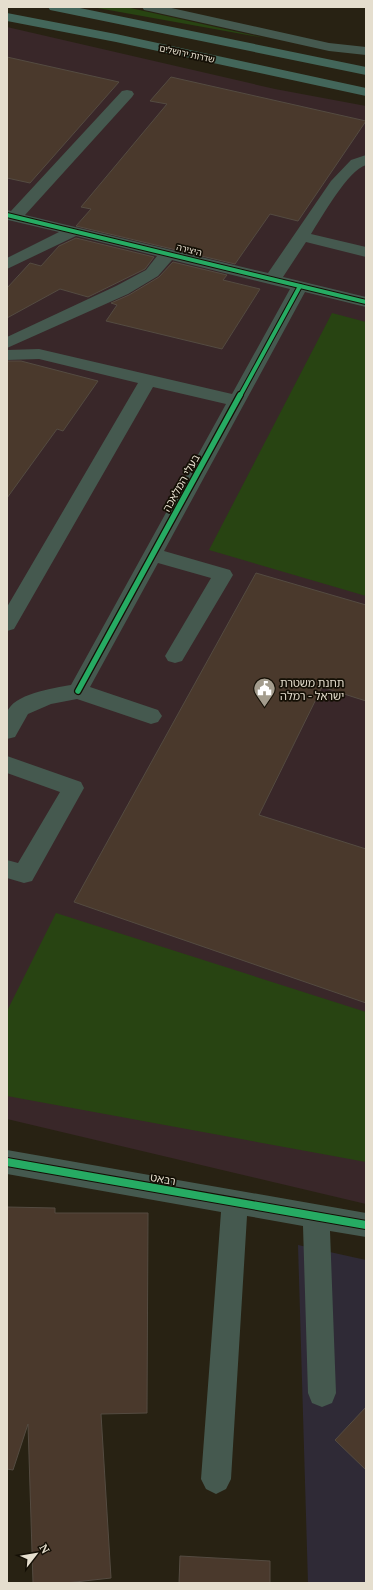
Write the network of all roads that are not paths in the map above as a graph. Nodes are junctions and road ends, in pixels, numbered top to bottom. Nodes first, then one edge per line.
1 (55, 7) edge
2 (149, 7) edge
3 (7, 17) edge
4 (366, 51) edge
5 (366, 71) edge
6 (366, 92) edge
7 (127, 94) dead end
8 (366, 160) edge
9 (11, 216) edge
10 (74, 231) junction
11 (301, 236) junction
12 (366, 252) edge
13 (168, 254) junction
14 (7, 264) edge
15 (273, 279) junction
16 (300, 286) junction
17 (366, 302) edge
18 (7, 343) edge
19 (7, 355) edge
20 (148, 380) junction
21 (237, 401) junction
22 (153, 555) junction
23 (7, 624) edge
24 (175, 656) dead end
25 (78, 691) junction
26 (150, 716) dead end
27 (7, 731) edge
28 (7, 764) edge
29 (7, 869) edge
30 (7, 1162) edge
31 (235, 1202) junction
32 (316, 1217) junction
33 (366, 1225) edge
34 (366, 1230) edge
35 (322, 1393) dead end
36 (216, 1479) dead end

1 - 5 main road, שדרות ירושלים
2 - 4 street
3 - 6 main road, שדרות ירושלים
7 - 9 street
8 - 11 street
9 - 10 street, היצירה
10 - 13 street, היצירה
10 - 14 street
11 - 12 street
11 - 15 street
13 - 15 street, היצירה
13 - 18 street
15 - 16 street, היצירה
16 - 17 street, היצירה
16 - 21 street, בעלי המלאכה
19 - 20 street
20 - 21 street
20 - 23 street
21 - 22 street, בעלי המלאכה
22 - 24 street
22 - 25 street, בעלי המלאכה
25 - 26 street
25 - 27 street
28 - 29 street
30 - 31 street, רבאט
31 - 32 street, רבאט
31 - 36 street
32 - 33 street, רבאט
32 - 34 street, רבאט
32 - 35 street

